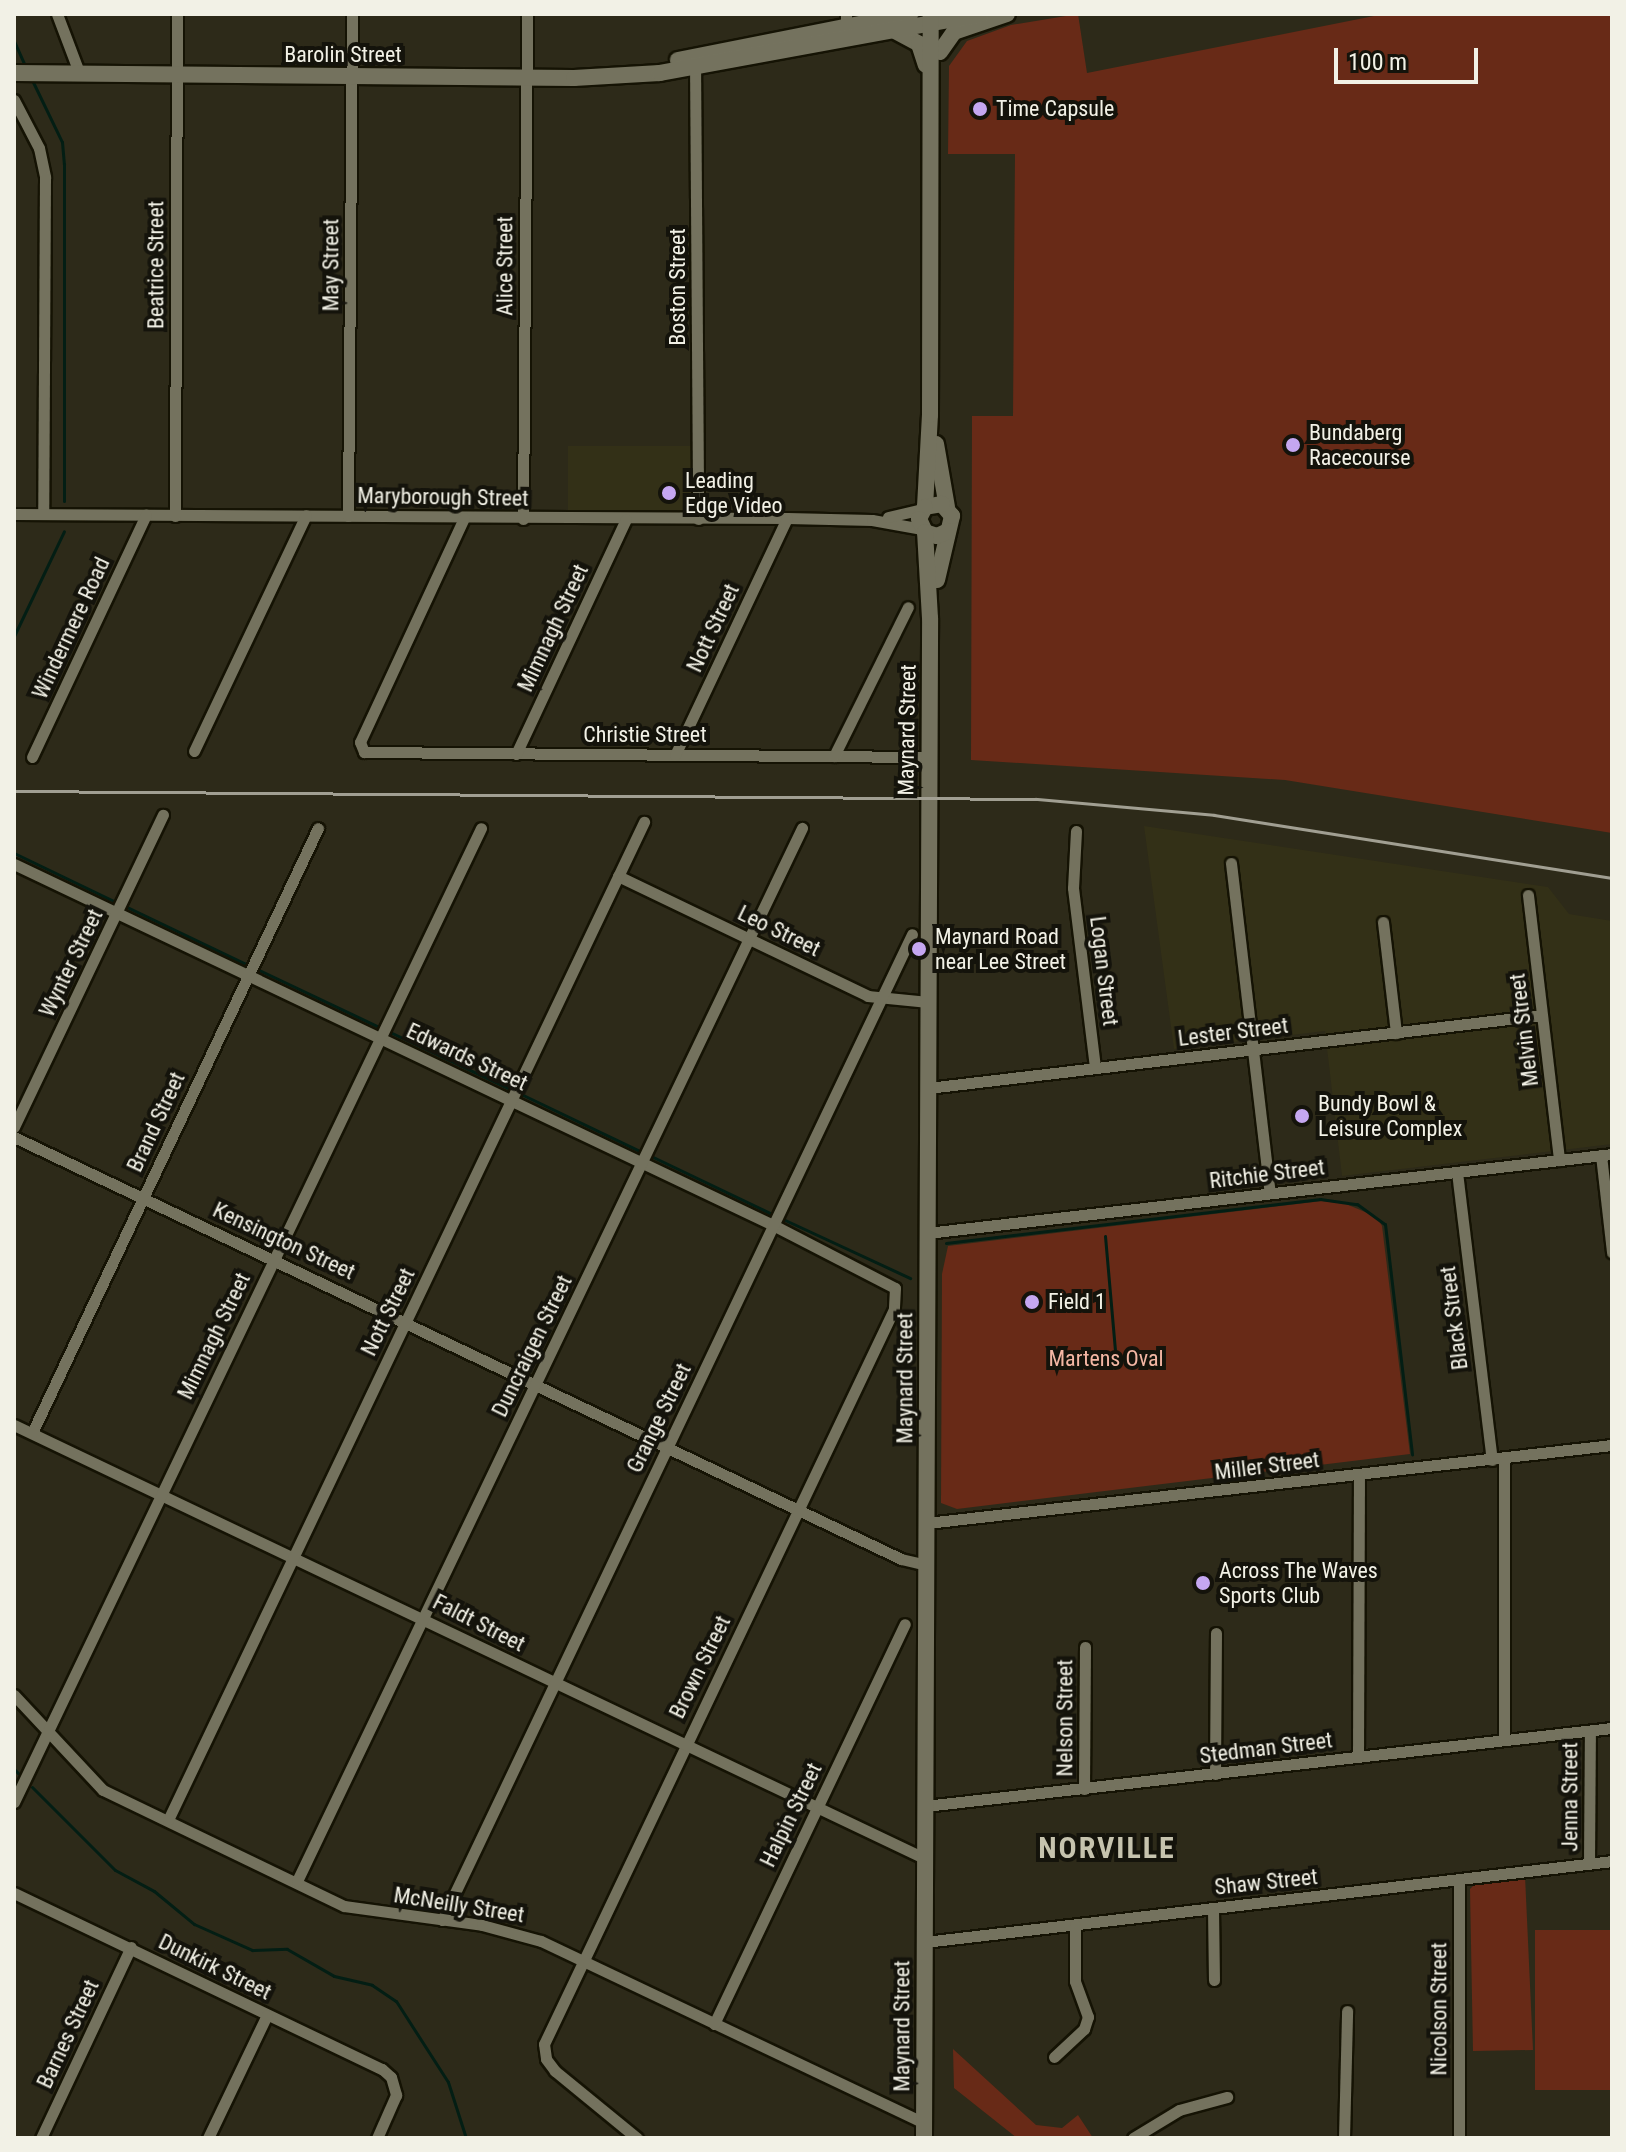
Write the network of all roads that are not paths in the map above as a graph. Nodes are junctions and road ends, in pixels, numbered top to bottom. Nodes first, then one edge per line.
1 (57, 14) edge
2 (177, 14) edge
3 (352, 14) edge
4 (527, 14) edge
5 (911, 14) edge
6 (980, 14) edge
7 (1007, 14) edge
8 (936, 19) edge
9 (846, 20) edge
10 (895, 31) junction
11 (940, 52) junction
12 (695, 62) junction
13 (80, 75) junction
14 (23, 76) edge
15 (177, 76) junction
16 (352, 77) junction
17 (526, 77) junction
18 (930, 95) junction
19 (14, 100) edge
20 (933, 140) junction
21 (930, 415) junction
22 (947, 507) junction
23 (924, 508) junction
24 (14, 514) edge
25 (43, 514) junction
26 (146, 515) junction
27 (306, 515) junction
28 (175, 516) junction
29 (348, 516) junction
30 (464, 518) junction
31 (787, 518) junction
32 (523, 519) junction
33 (626, 519) junction
34 (698, 519) junction
35 (872, 520) junction
36 (924, 531) junction
37 (948, 531) junction
38 (908, 607) dead end
39 (930, 618) junction
40 (194, 751) dead end
41 (516, 754) junction
42 (675, 755) junction
43 (834, 756) junction
44 (32, 757) dead end
45 (929, 757) junction
46 (163, 815) dead end
47 (644, 822) dead end
48 (318, 828) dead end
49 (481, 828) dead end
50 (802, 828) dead end
51 (1076, 831) dead end
52 (1231, 863) dead end
53 (14, 864) edge
54 (618, 876) junction
55 (1528, 895) dead end
56 (117, 912) junction
57 (1383, 922) dead end
58 (912, 934) dead end
59 (749, 938) junction
60 (248, 975) junction
61 (882, 1000) junction
62 (928, 1002) junction
63 (1542, 1015) junction
64 (1396, 1033) junction
65 (380, 1039) junction
66 (1253, 1049) junction
67 (1095, 1068) junction
68 (928, 1088) junction
69 (511, 1100) junction
70 (14, 1127) edge
71 (14, 1137) edge
72 (1606, 1154) edge
73 (1559, 1160) junction
74 (642, 1163) junction
75 (1457, 1172) junction
76 (1270, 1193) junction
77 (143, 1197) junction
78 (773, 1225) junction
79 (927, 1233) junction
80 (1612, 1252) edge
81 (274, 1260) junction
82 (896, 1293) joint
83 (406, 1320) junction
84 (536, 1383) junction
85 (14, 1425) edge
86 (32, 1433) junction
87 (1612, 1445) edge
88 (667, 1447) junction
89 (1498, 1459) junction
90 (1359, 1475) junction
91 (159, 1496) junction
92 (798, 1510) junction
93 (927, 1523) junction
94 (294, 1556) junction
95 (927, 1565) junction
96 (423, 1617) junction
97 (905, 1624) dead end
98 (1216, 1633) dead end
99 (1085, 1647) dead end
100 (554, 1683) junction
101 (14, 1695) edge
102 (1612, 1728) edge
103 (1590, 1731) junction
104 (47, 1732) junction
105 (1504, 1740) junction
106 (684, 1746) junction
107 (1358, 1757) junction
108 (1215, 1774) junction
109 (1084, 1789) junction
110 (14, 1802) edge
111 (925, 1806) junction
112 (817, 1809) junction
113 (168, 1820) junction
114 (926, 1859) junction
115 (1612, 1861) edge
116 (1589, 1863) junction
117 (297, 1881) junction
118 (1459, 1881) junction
119 (14, 1893) edge
120 (1213, 1909) junction
121 (442, 1920) junction
122 (1075, 1925) junction
123 (925, 1942) junction
124 (131, 1947) junction
125 (582, 1961) junction
126 (1214, 1980) dead end
127 (1347, 2011) dead end
128 (267, 2015) junction
129 (714, 2024) junction
130 (1054, 2057) dead end
131 (1227, 2097) dead end
132 (924, 2131) edge
133 (41, 2138) edge
134 (208, 2138) edge
135 (377, 2138) edge
136 (635, 2138) edge
137 (1133, 2138) edge
138 (1344, 2138) edge
139 (1459, 2138) edge

1 - 13 street
2 - 15 street, Beatrice Street
3 - 16 street, May Street
4 - 17 street, Alice Street
5 - 9 street, Barolin Street
6 - 8 street, Barolin Street
7 - 11 street
8 - 10 street, Barolin Street
8 - 11 street
8 - 18 street
9 - 12 street, Barolin Street
10 - 12 street, Barolin Street
10 - 18 street
11 - 20 street
12 - 17 street, Barolin Street
12 - 34 street, Boston Street
13 - 14 street, Barolin Street
13 - 15 street, Barolin Street
15 - 16 street, Barolin Street
15 - 28 street, Beatrice Street
16 - 17 street, Barolin Street
16 - 29 street, May Street
17 - 32 street, Alice Street
18 - 20 street
19 - 25 street
20 - 21 street
21 - 22 street
21 - 23 street
22 - 23 street
22 - 37 street
23 - 35 street, Maryborough Street
23 - 36 street
24 - 25 street, Maryborough Street
25 - 26 street, Maryborough Street
26 - 28 street, Maryborough Street
26 - 44 street, Windermere Road
27 - 28 street, Maryborough Street
27 - 29 street, Maryborough Street
27 - 40 street
29 - 30 street, Maryborough Street
30 - 32 street, Maryborough Street
30 - 41 street, Christie Street
31 - 34 street, Maryborough Street
31 - 35 street, Maryborough Street
31 - 42 street, Nott Street
32 - 33 street, Maryborough Street
33 - 34 street, Maryborough Street
33 - 41 street, Mimnagh Street
35 - 36 street, Maryborough Street
36 - 37 street
36 - 39 street, Maynard Street
37 - 39 street, Maynard Street
38 - 43 street
39 - 45 street, Maynard Street
41 - 42 street, Christie Street
42 - 43 street, Christie Street
43 - 45 street, Christie Street
45 - 62 street, Maynard Street
46 - 56 street, Wynter Street
47 - 54 street, Nott Street
48 - 60 street, Brand Street
49 - 65 street, Mimnagh Street
50 - 59 street, Duncraigen Street
51 - 67 street, Logan Street
52 - 66 street
53 - 56 street, Edwards Street
54 - 59 street, Leo Street
54 - 69 street, Nott Street
55 - 63 street, Melvin Street
56 - 60 street, Edwards Street
56 - 70 street, Wynter Street
57 - 64 street
58 - 61 street, Grange Street
59 - 61 street, Leo Street
59 - 74 street, Duncraigen Street
60 - 65 street, Edwards Street
60 - 77 street, Brand Street
61 - 62 street, Leo Street
61 - 78 street, Grange Street
62 - 68 street, Maynard Street
63 - 64 street, Lester Street
63 - 73 street, Melvin Street
64 - 66 street, Lester Street
65 - 69 street, Edwards Street
65 - 81 street, Mimnagh Street
66 - 67 street, Lester Street
66 - 76 street
67 - 68 street, Lester Street
68 - 79 street, Maynard Street
69 - 74 street, Edwards Street
69 - 83 street, Nott Street
71 - 77 street, Kensington Street
72 - 73 street, Ritchie Street
72 - 80 street
73 - 75 street, Ritchie Street
74 - 78 street, Edwards Street
74 - 84 street, Duncraigen Street
75 - 76 street, Ritchie Street
75 - 89 street, Black Street
76 - 79 street, Ritchie Street
77 - 81 street, Kensington Street
77 - 86 street, Brand Street
78 - 82 street, Edwards Street
78 - 88 street, Grange Street
79 - 93 street, Maynard Street
81 - 83 street, Kensington Street
81 - 91 street, Mimnagh Street
82 - 92 street, Brown Street
83 - 84 street, Kensington Street
83 - 94 street, Nott Street
84 - 88 street, Kensington Street
84 - 96 street, Duncraigen Street
85 - 86 street, Faldt Street
86 - 91 street, Faldt Street
87 - 89 street, Miller Street
88 - 92 street, Kensington Street
88 - 100 street, Grange Street
89 - 90 street, Miller Street
89 - 105 street, Black Street
90 - 93 street, Miller Street
90 - 107 street
91 - 94 street, Faldt Street
91 - 104 street, Mimnagh Street
92 - 95 street, Kensington Street
92 - 106 street, Brown Street
93 - 95 street, Maynard Street
94 - 96 street, Faldt Street
94 - 113 street, Nott Street
95 - 111 street, Maynard Street
96 - 100 street, Faldt Street
96 - 117 street, Duncraigen Street
97 - 112 street, Halpin Street
98 - 108 street
99 - 109 street, Nelson Street
100 - 106 street, Faldt Street
100 - 121 street, Grange Street
101 - 104 street, McNeilly Street
102 - 103 street, Stedman Street
103 - 105 street, Stedman Street
103 - 116 street, Jenna Street
104 - 110 street, Mimnagh Street
104 - 113 street, McNeilly Street
105 - 107 street, Stedman Street
106 - 112 street, Faldt Street
106 - 125 street, Brown Street
107 - 108 street, Stedman Street
108 - 109 street, Stedman Street
109 - 111 street, Stedman Street
111 - 114 street, Maynard Street
112 - 114 street, Faldt Street
112 - 129 street, Halpin Street
113 - 117 street, McNeilly Street
114 - 123 street, Maynard Street
115 - 116 street, Shaw Street
116 - 118 street, Shaw Street
117 - 121 street, McNeilly Street
118 - 120 street, Shaw Street
118 - 139 street, Nicolson Street
119 - 124 street, Dunkirk Street
120 - 122 street, Shaw Street
120 - 126 street
121 - 125 street, McNeilly Street
122 - 123 street, Shaw Street
122 - 130 street
123 - 132 street, Maynard Street
124 - 128 street, Dunkirk Street
124 - 133 street, Barnes Street
125 - 129 street, McNeilly Street
125 - 136 street, Brown Street
127 - 138 street
128 - 134 street
128 - 135 street, Dunkirk Street
129 - 132 street, McNeilly Street
131 - 137 street

